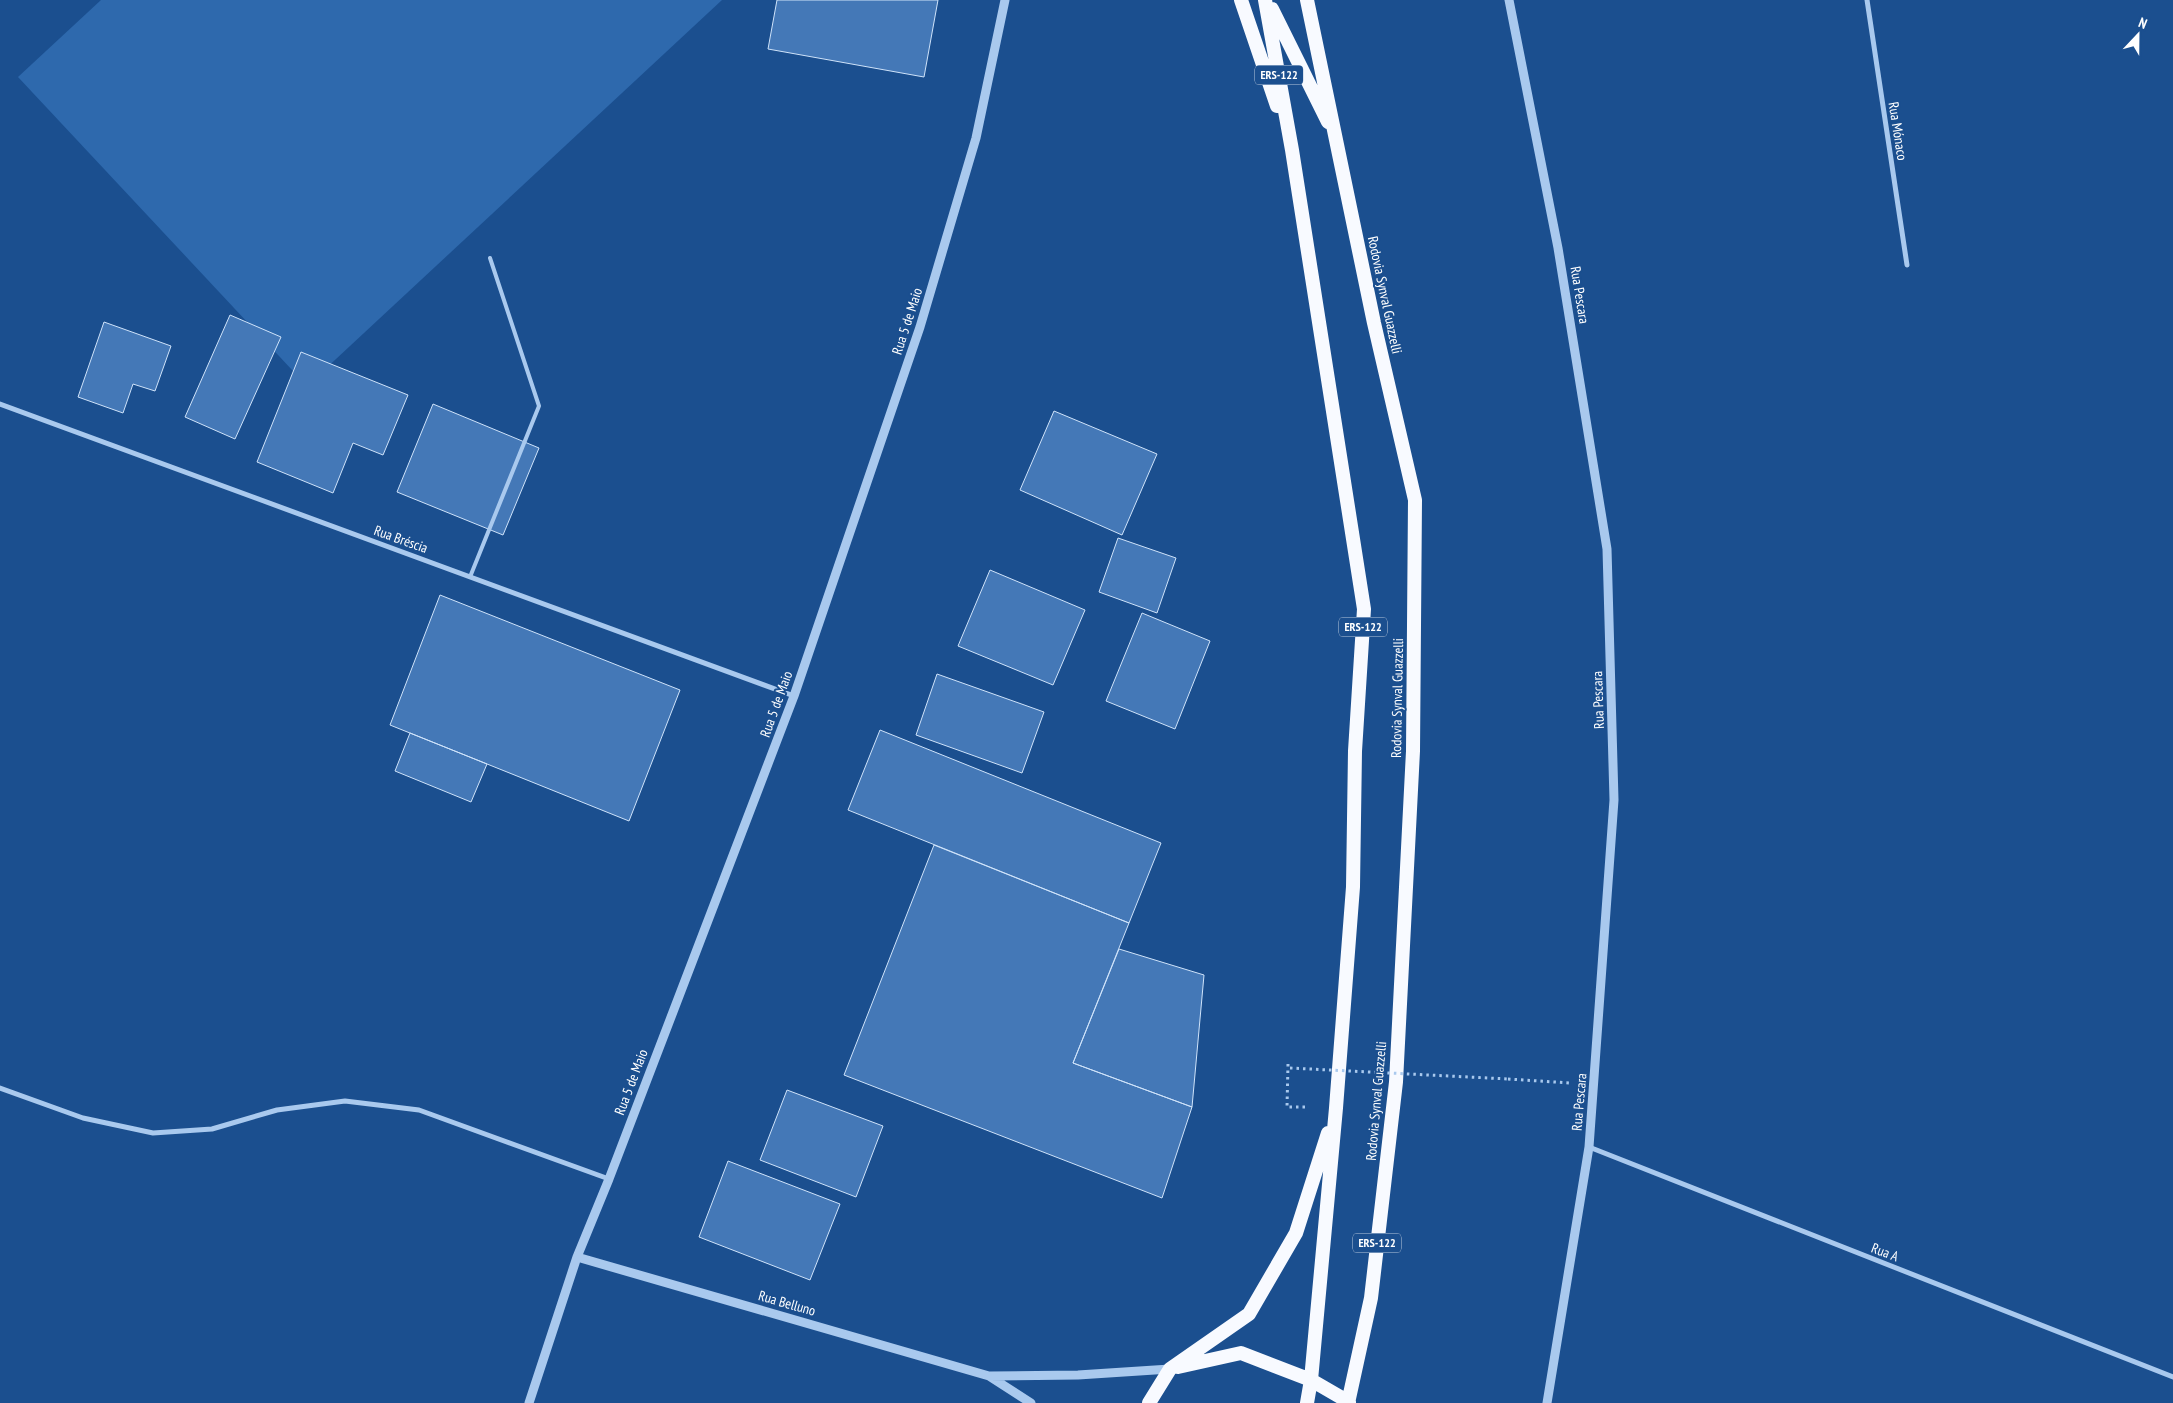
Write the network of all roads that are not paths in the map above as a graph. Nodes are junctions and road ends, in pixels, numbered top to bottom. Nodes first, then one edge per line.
1 (1005, 0) edge
2 (1241, 0) edge
3 (1266, 0) edge
4 (1307, 0) edge
5 (1508, 0) edge
6 (1867, 0) edge
7 (1337, 140) junction
8 (1292, 150) junction
9 (490, 258) dead end
10 (1907, 265) dead end
11 (0, 404) edge
12 (470, 577) junction
13 (794, 696) junction
14 (0, 1088) edge
15 (1336, 1108) junction
16 (1589, 1147) junction
17 (609, 1179) junction
18 (577, 1257) junction
19 (1170, 1369) junction
20 (989, 1376) junction
21 (2173, 1377) edge
22 (1312, 1380) junction
23 (1349, 1402) edge
24 (529, 1403) edge
25 (1031, 1403) edge
26 (1149, 1403) edge
27 (1307, 1403) edge
28 (1547, 1403) edge

1 - 13 street, Rua 5 de Maio
2 - 8 highway
3 - 7 highway
3 - 8 highway, ERS-122
4 - 7 highway, Rodovia Synval Guazzelli / ERS-122
5 - 16 street, Rua Pescara
6 - 10 street, Rua Mónaco
7 - 23 highway, Rodovia Synval Guazzelli / ERS-122
8 - 15 highway, ERS-122
9 - 12 lane
11 - 12 street, Rua Bréscia
12 - 13 street, Rua Bréscia
13 - 17 street, Rua 5 de Maio
14 - 17 street
15 - 19 highway
15 - 22 highway, ERS-122
16 - 21 street, Rua A
16 - 28 street, Rua Pescara
17 - 18 street, Rua 5 de Maio
18 - 20 street, Rua Belluno
18 - 24 street, Rua 5 de Maio
19 - 20 street, Rua Belluno
19 - 22 highway
19 - 26 highway
20 - 25 street, Rua Belluno
22 - 23 highway
22 - 27 highway, ERS-122

